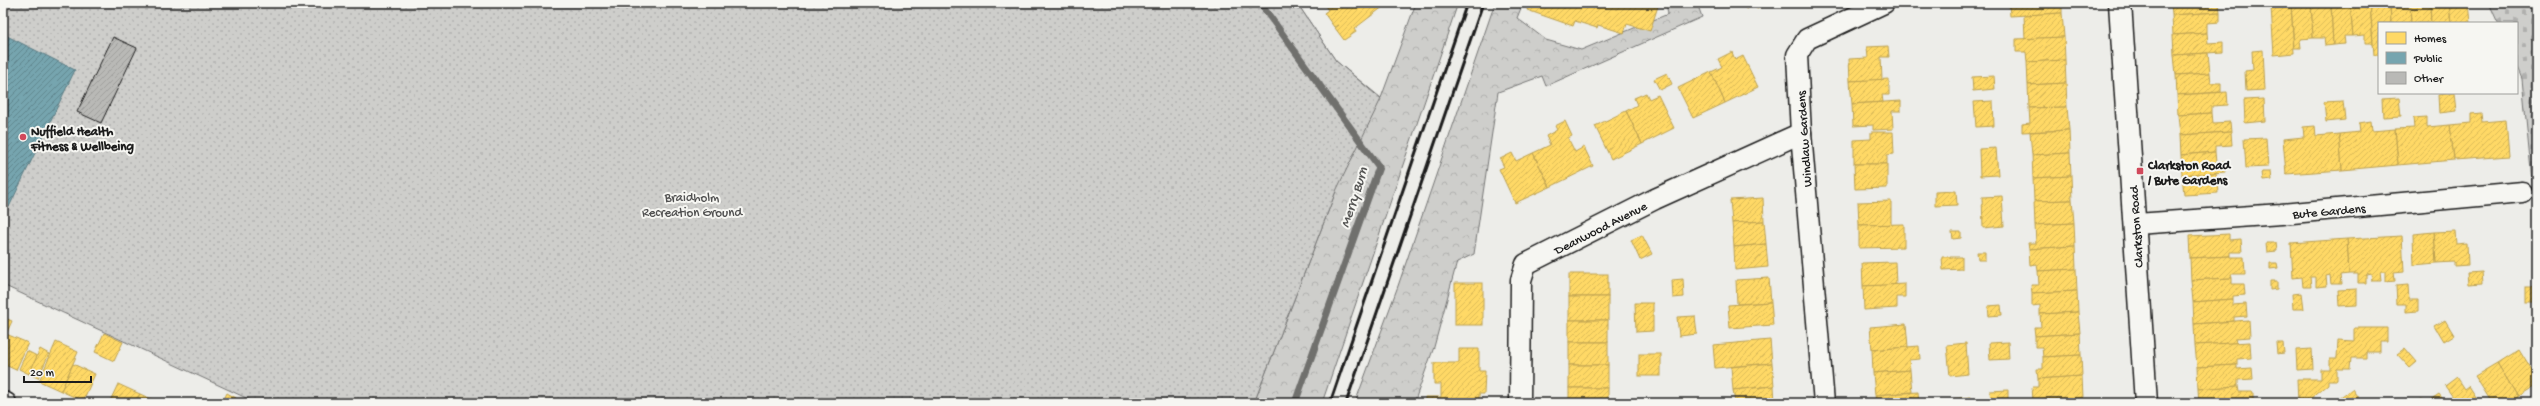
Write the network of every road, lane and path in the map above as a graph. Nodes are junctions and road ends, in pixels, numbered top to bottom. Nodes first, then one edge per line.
1 (1884, 3) edge
2 (2120, 3) edge
3 (1801, 133) junction
4 (2522, 192) dead end
5 (2136, 224) junction
6 (1520, 403) edge
7 (1824, 403) edge
8 (2146, 403) edge

1 - 3 street, Windlaw Gardens
2 - 5 main road, Clarkston Road
3 - 6 street, Deanwood Avenue
3 - 7 street, Windlaw Gardens
4 - 5 street, Bute Gardens
5 - 8 main road, Clarkston Road

